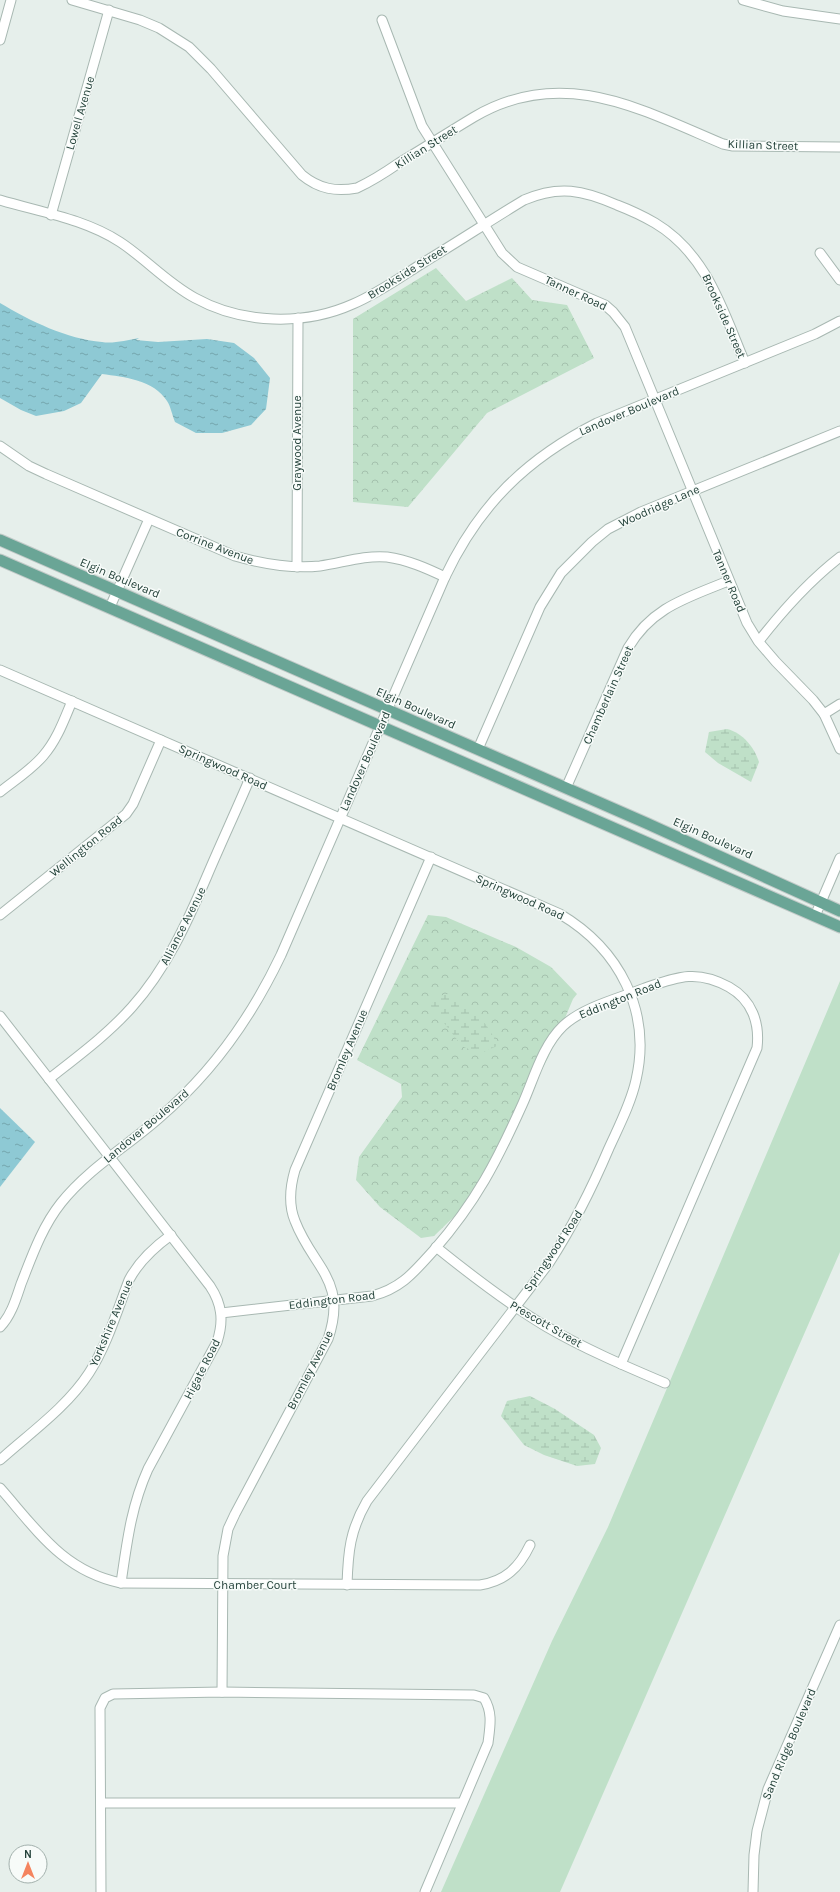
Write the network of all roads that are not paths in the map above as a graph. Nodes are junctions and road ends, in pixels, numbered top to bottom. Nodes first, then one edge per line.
1 (11, 0) edge
2 (72, 0) edge
3 (743, 0) edge
4 (109, 10) junction
5 (840, 19) edge
6 (382, 20) dead end
7 (0, 40) edge
8 (432, 143) junction
9 (840, 147) edge
10 (0, 200) edge
11 (51, 215) junction
12 (483, 225) junction
13 (820, 253) dead end
14 (840, 280) edge
15 (298, 318) junction
16 (840, 321) edge
17 (745, 363) junction
18 (655, 400) junction
19 (840, 431) edge
20 (0, 446) edge
21 (692, 491) junction
22 (149, 519) junction
23 (0, 540) edge
24 (840, 557) edge
25 (0, 560) edge
26 (297, 567) junction
27 (445, 577) junction
28 (728, 581) junction
29 (117, 590) junction
30 (110, 607) junction
31 (760, 641) junction
32 (0, 670) edge
33 (72, 701) junction
34 (840, 704) edge
35 (387, 710) junction
36 (824, 714) junction
37 (380, 727) junction
38 (161, 740) junction
39 (478, 749) junction
40 (840, 749) edge
41 (250, 778) junction
42 (566, 788) junction
43 (0, 792) edge
44 (340, 818) junction
45 (431, 857) junction
46 (840, 858) edge
47 (821, 903) junction
48 (840, 911) edge
49 (0, 915) edge
50 (815, 916) junction
51 (840, 927) edge
52 (631, 994) junction
53 (0, 1016) edge
54 (49, 1079) junction
55 (110, 1157) junction
56 (171, 1235) junction
57 (436, 1247) junction
58 (334, 1301) junction
59 (515, 1307) junction
60 (221, 1313) junction
61 (0, 1327) edge
62 (621, 1364) junction
63 (665, 1383) dead end
64 (0, 1460) edge
65 (0, 1488) edge
66 (530, 1545) dead end
67 (121, 1583) junction
68 (222, 1584) junction
69 (347, 1585) junction
70 (840, 1625) edge
71 (222, 1692) junction
72 (101, 1803) junction
73 (462, 1803) junction
74 (101, 1892) edge
75 (425, 1892) edge
76 (753, 1892) edge

1 - 7 street
2 - 4 street, Killian Street
3 - 5 street
4 - 8 street, Killian Street
4 - 11 street, Lowell Avenue
6 - 8 street, Tanner Road
8 - 9 street, Killian Street
8 - 12 street, Tanner Road
10 - 11 street, Brookside Street
11 - 15 street, Brookside Street
12 - 15 street, Brookside Street
12 - 17 street, Brookside Street
12 - 18 street, Tanner Road
13 - 14 street
15 - 26 street, Graywood Avenue
16 - 17 street, Landover Boulevard
17 - 18 street, Landover Boulevard
18 - 21 street, Tanner Road
18 - 27 street, Landover Boulevard
19 - 21 street, Woodridge Lane
20 - 22 street, Corrine Avenue
21 - 28 street, Tanner Road
21 - 39 street, Woodridge Lane
22 - 26 street, Corrine Avenue
22 - 29 street
23 - 29 main road, Elgin Boulevard
24 - 31 street
25 - 30 main road
26 - 27 street, Corrine Avenue
27 - 35 street, Landover Boulevard
28 - 31 street, Tanner Road
28 - 42 street, Chamberlain Street
29 - 30 street
29 - 35 main road, Elgin Boulevard
30 - 37 main road
31 - 36 street, Tanner Road
32 - 33 street, Springwood Road
33 - 38 street, Springwood Road
33 - 43 street
34 - 36 street
35 - 37 street, Landover Boulevard
35 - 39 main road, Elgin Boulevard
36 - 40 street, Tanner Road
37 - 44 street, Landover Boulevard
37 - 50 main road
38 - 41 street, Springwood Road
38 - 49 street, Wellington Road
39 - 42 main road, Elgin Boulevard
41 - 44 street, Springwood Road
41 - 54 street, Alliance Avenue
42 - 47 main road, Elgin Boulevard
44 - 45 street, Springwood Road
44 - 55 street, Landover Boulevard
45 - 52 street, Springwood Road
45 - 58 street, Bromley Avenue
46 - 47 street
47 - 48 main road, Elgin Boulevard
47 - 50 street
50 - 51 main road
52 - 57 street, Eddington Road
52 - 59 street, Springwood Road
52 - 62 street, Eddington Road
53 - 54 street
54 - 55 street, Higate Road
55 - 56 street, Higate Road
55 - 61 street, Landover Boulevard
56 - 60 street, Higate Road
56 - 64 street, Yorkshire Avenue
57 - 58 street, Eddington Road
57 - 59 street, Prescott Street
58 - 60 street, Eddington Road
58 - 68 street, Bromley Avenue
59 - 62 street, Prescott Street
59 - 69 street, Springwood Road
60 - 67 street, Higate Road
62 - 63 street, Prescott Street
65 - 67 street, Chamber Court
66 - 69 street, Chamber Court
67 - 68 street, Chamber Court
68 - 69 street, Chamber Court
68 - 71 street, Bromley Avenue
70 - 76 street, Sand Ridge Boulevard
71 - 72 street
71 - 73 street
72 - 73 street
72 - 74 street
73 - 75 street

